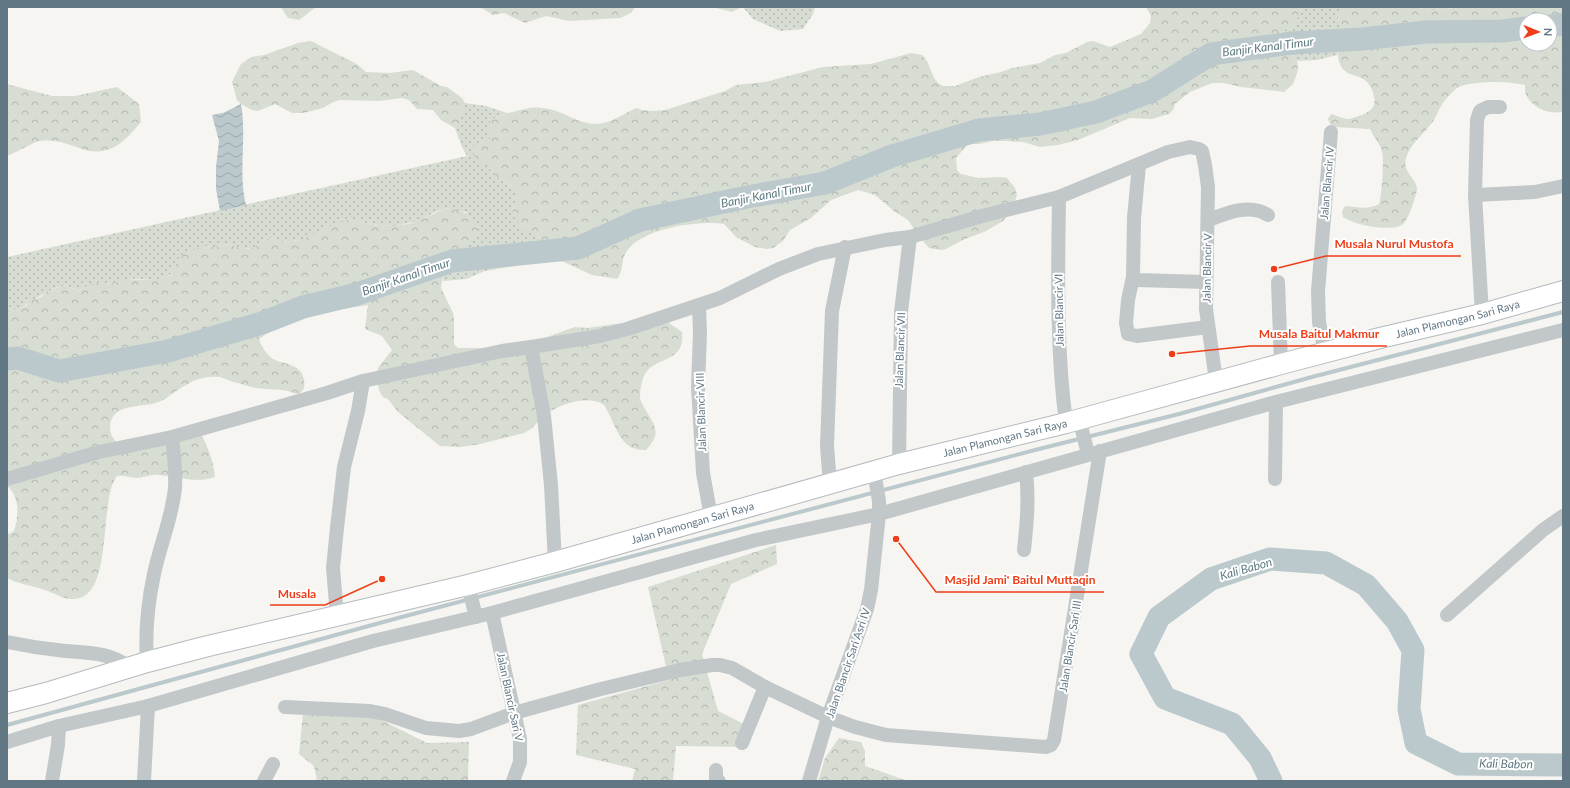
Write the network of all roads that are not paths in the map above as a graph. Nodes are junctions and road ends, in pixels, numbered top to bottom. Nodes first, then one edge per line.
1 (1500, 107) dead end
2 (1331, 132) dead end
3 (1139, 165) junction
4 (1563, 186) edge
5 (1475, 195) junction
6 (1059, 197) junction
7 (1268, 215) dead end
8 (1208, 220) junction
9 (910, 237) junction
10 (845, 247) junction
11 (1133, 277) junction
12 (1206, 282) junction
13 (1278, 282) dead end
14 (1563, 291) edge
15 (699, 306) junction
16 (1482, 314) junction
17 (1208, 327) junction
18 (1563, 330) edge
19 (531, 347) junction
20 (1325, 353) junction
21 (1281, 364) junction
22 (363, 381) junction
23 (1216, 381) junction
24 (1276, 402) junction
25 (1076, 422) junction
26 (172, 437) junction
27 (1091, 450) junction
28 (899, 464) junction
29 (1026, 472) junction
30 (875, 475) junction
31 (7, 479) edge
32 (1275, 480) dead end
33 (830, 484) junction
34 (879, 507) junction
35 (1563, 516) edge
36 (711, 517) junction
37 (1024, 550) dead end
38 (555, 562) junction
39 (471, 600) junction
40 (492, 613) junction
41 (1448, 615) dead end
42 (337, 616) junction
43 (7, 642) edge
44 (138, 664) junction
45 (765, 687) junction
46 (7, 703) edge
47 (148, 706) junction
48 (285, 707) dead end
49 (514, 713) junction
50 (828, 718) junction
51 (59, 726) junction
52 (7, 742) edge
53 (742, 742) dead end
54 (273, 764) dead end
55 (52, 781) edge
56 (144, 781) edge
57 (264, 781) edge
58 (513, 781) edge
59 (809, 781) edge

1 - 5 street
2 - 20 street, Jalan Blancir IV
3 - 6 street
3 - 8 street, Jalan Blancir V
3 - 11 street
4 - 5 street
5 - 16 street
6 - 9 street
6 - 25 street, Jalan Blancir VI
7 - 8 street
8 - 12 street, Jalan Blancir V
9 - 10 street
9 - 28 street, Jalan Blancir VII
10 - 15 street
10 - 33 street
11 - 12 street
11 - 17 street
12 - 17 street, Jalan Blancir V
13 - 21 street
14 - 16 street, Jalan Plamongan Sari Raya
15 - 19 street
15 - 36 street, Jalan Blancir VIII
16 - 20 street, Jalan Plamongan Sari Raya
17 - 23 street, Jalan Blancir V
18 - 24 street
19 - 22 street
19 - 38 street
20 - 21 street, Jalan Plamongan Sari Raya
21 - 23 street, Jalan Plamongan Sari Raya
22 - 26 street
22 - 42 street
23 - 25 street, Jalan Plamongan Sari Raya
24 - 27 street
24 - 32 street
25 - 27 street, Jalan Blancir VI
25 - 28 street, Jalan Plamongan Sari Raya
26 - 31 street
26 - 44 street
27 - 29 street
27 - 50 street, Jalan Blancir Sari III
28 - 30 street, Jalan Plamongan Sari Raya
29 - 34 street
29 - 37 street
30 - 33 street, Jalan Plamongan Sari Raya
30 - 34 street, Jalan Blancir Sari Asri IV
33 - 36 street, Jalan Plamongan Sari Raya
34 - 40 street
34 - 50 street, Jalan Blancir Sari Asri IV
35 - 41 street
36 - 38 street, Jalan Plamongan Sari Raya
38 - 39 street, Jalan Plamongan Sari Raya
39 - 40 street
39 - 42 street, Jalan Plamongan Sari Raya
39 - 47 street
40 - 49 street, Jalan Blancir Sari V
42 - 44 street, Jalan Plamongan Sari Raya
43 - 44 street
44 - 46 street, Jalan Plamongan Sari Raya
45 - 49 street
45 - 50 street
45 - 53 street
47 - 51 street
47 - 56 street
48 - 49 street
49 - 58 street, Jalan Blancir Sari V
50 - 59 street, Jalan Blancir Sari Asri IV
51 - 52 street
51 - 55 street
54 - 57 street

